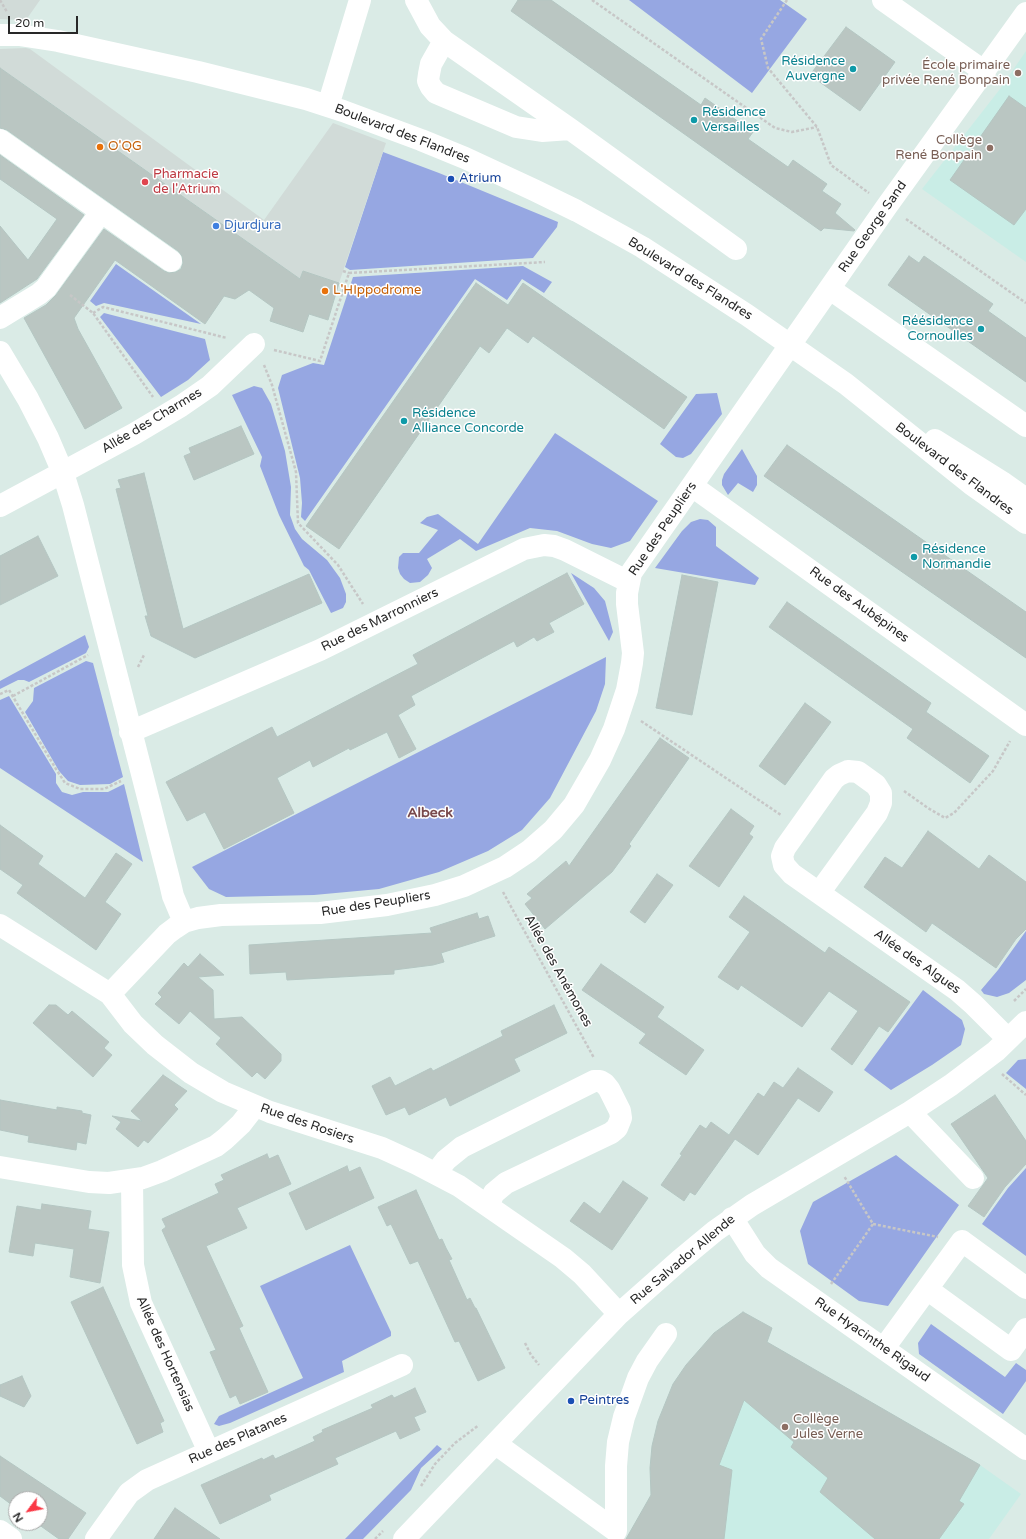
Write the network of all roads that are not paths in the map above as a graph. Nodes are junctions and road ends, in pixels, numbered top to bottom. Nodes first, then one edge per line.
1 (360, 0) edge
2 (416, 0) edge
3 (883, 0) edge
4 (1026, 13) edge
5 (0, 35) edge
6 (444, 41) junction
7 (985, 72) junction
8 (328, 106) junction
9 (570, 129) junction
10 (0, 140) edge
11 (101, 212) junction
12 (736, 249) dead end
13 (172, 261) dead end
14 (830, 289) junction
15 (0, 318) edge
16 (254, 344) road end
17 (791, 345) junction
18 (0, 352) edge
19 (846, 384) junction
20 (1026, 426) edge
21 (63, 473) junction
22 (692, 486) junction
23 (1026, 499) edge
24 (0, 506) edge
25 (1026, 523) edge
26 (629, 582) junction
27 (1024, 723) edge
28 (130, 732) junction
29 (819, 893) junction
30 (184, 922) junction
31 (0, 925) edge
32 (110, 994) junction
33 (1026, 1022) edge
34 (1008, 1039) junction
35 (255, 1106) junction
36 (910, 1112) junction
37 (0, 1168) edge
38 (436, 1173) junction
39 (973, 1178) dead end
40 (132, 1180) junction
41 (488, 1204) junction
42 (732, 1218) junction
43 (1026, 1288) edge
44 (927, 1289) junction
45 (619, 1314) junction
46 (1026, 1330) edge
47 (666, 1334) dead end
48 (884, 1348) junction
49 (402, 1365) dead end
50 (496, 1444) junction
51 (1026, 1449) edge
52 (209, 1452) junction
53 (0, 1531) edge
54 (11, 1539) edge
55 (96, 1539) edge
56 (404, 1539) edge

1 - 8 street
2 - 6 street
3 - 7 street
4 - 7 street, Rue George Sand
5 - 8 street, Boulevard des Flandres
6 - 9 street
6 - 9 street
7 - 14 street, Rue George Sand
8 - 17 street, Boulevard des Flandres
9 - 12 street
10 - 11 street
11 - 13 street
11 - 15 street
14 - 17 street, Rue George Sand
14 - 20 street
16 - 21 street, Allée des Charmes
17 - 19 street, Boulevard des Flandres
17 - 22 street, Rue des Peupliers
18 - 21 street
19 - 23 street, Boulevard des Flandres
19 - 25 street, Boulevard des Flandres
21 - 24 street
21 - 28 street
22 - 26 street, Rue des Peupliers
22 - 27 street, Rue des Aubépines
26 - 28 street, Rue des Marronniers
26 - 30 street, Rue des Peupliers
28 - 30 street
29 - 29 street, Allée des Algues
29 - 34 street, Allée des Algues
30 - 32 street, Rue des Peupliers
31 - 32 street, Rue des Rosiers
32 - 35 street, Rue des Rosiers
33 - 34 street, Rue Salvador Allende
34 - 36 street, Rue Salvador Allende
35 - 38 street, Rue des Rosiers
35 - 40 street
36 - 39 street
36 - 42 street, Rue Salvador Allende
37 - 40 street
38 - 41 street, Rue des Rosiers
38 - 41 street
40 - 52 street, Allée des Hortensias
41 - 45 street, Rue des Rosiers
42 - 45 street, Rue Salvador Allende
42 - 48 street, Rue Hyacinthe Rigaud
43 - 44 street
44 - 46 street
44 - 48 street
45 - 50 street, Rue Salvador Allende
47 - 50 street
48 - 51 street, Rue Hyacinthe Rigaud
49 - 52 street, Rue des Platanes
50 - 56 street, Rue Salvador Allende
52 - 55 street, Rue des Platanes
53 - 54 street

